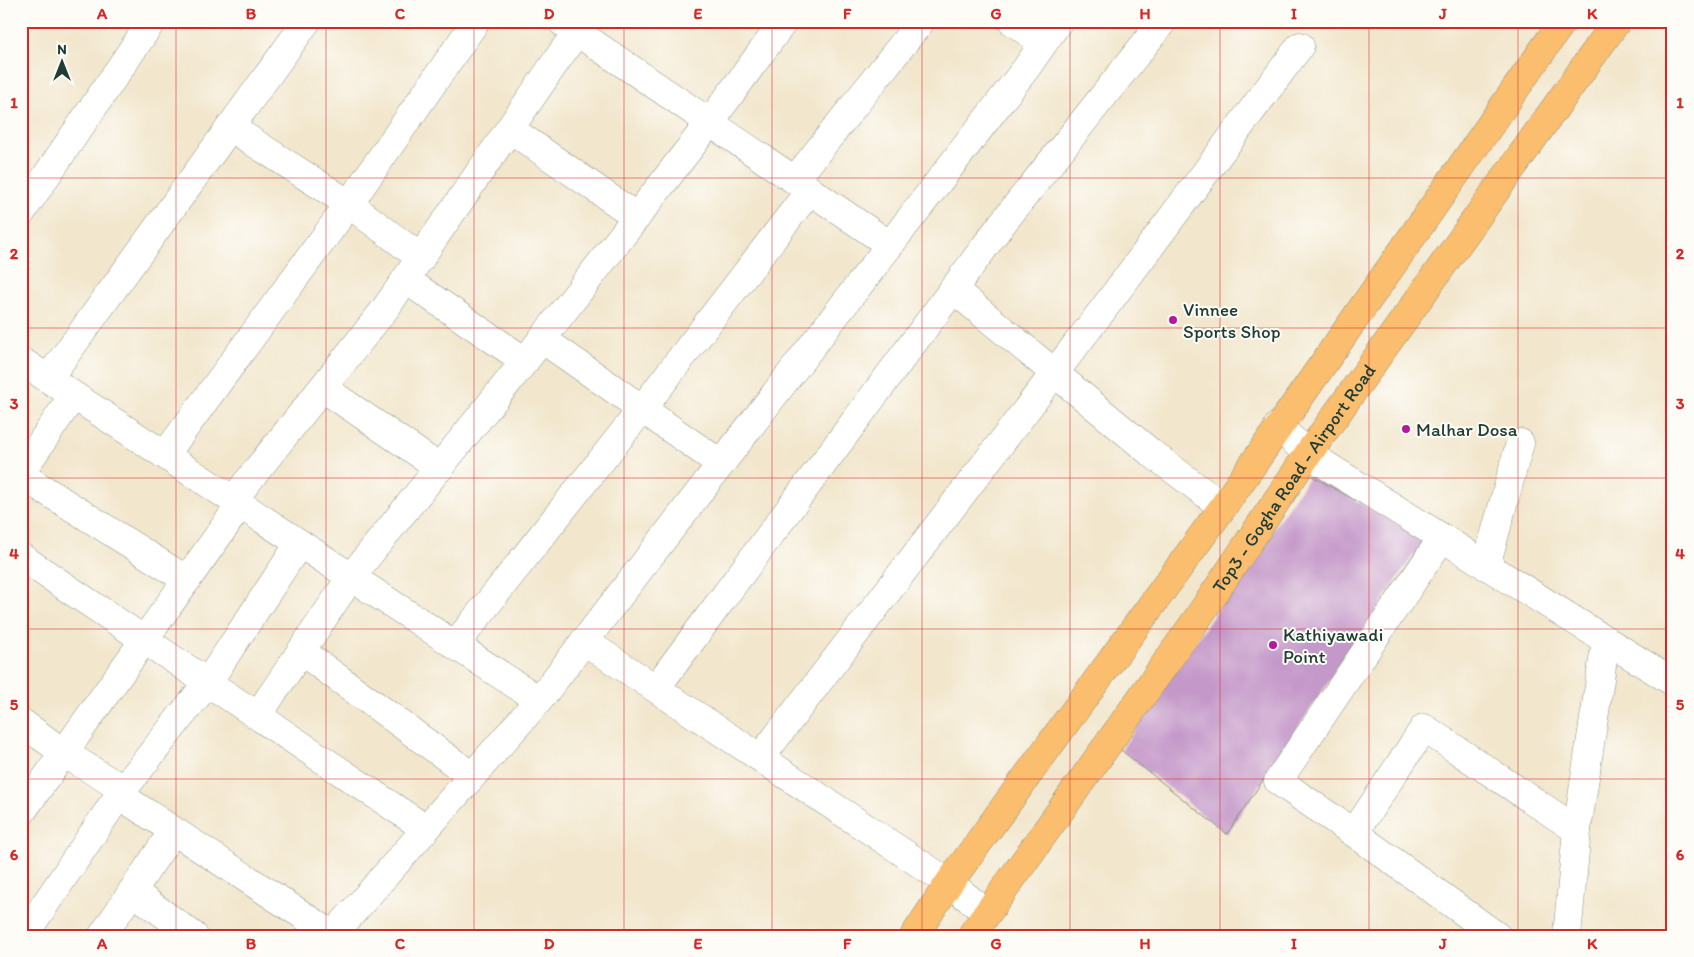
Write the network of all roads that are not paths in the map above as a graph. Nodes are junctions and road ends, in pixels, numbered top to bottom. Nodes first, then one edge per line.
1 (152, 21) edge
2 (307, 21) edge
3 (476, 21) edge
4 (784, 21) edge
5 (921, 21) edge
6 (1012, 21) edge
7 (1059, 21) edge
8 (1163, 21) edge
9 (1563, 21) edge
10 (1617, 21) edge
11 (574, 25) edge
12 (1043, 44) junction
13 (1300, 46) dead end
14 (710, 122) junction
15 (230, 127) junction
16 (510, 128) junction
17 (802, 185) junction
18 (349, 204) junction
19 (21, 213) edge
20 (637, 217) junction
21 (890, 245) junction
22 (421, 258) junction
23 (406, 280) junction
24 (953, 289) junction
25 (542, 339) junction
26 (21, 361) edge
27 (525, 361) junction
28 (1054, 373) junction
29 (48, 379) junction
30 (323, 388) junction
31 (73, 396) junction
32 (642, 409) junction
33 (1278, 426) junction
34 (1520, 444) dead end
35 (1308, 454) junction
36 (165, 455) junction
37 (721, 464) junction
38 (22, 468) edge
39 (440, 468) junction
40 (237, 503) junction
41 (1223, 507) junction
42 (1442, 538) junction
43 (299, 544) junction
44 (21, 557) edge
45 (1486, 566) junction
46 (352, 578) junction
47 (187, 580) junction
48 (145, 640) junction
49 (1606, 640) junction
50 (584, 641) junction
51 (455, 645) junction
52 (301, 651) junction
53 (208, 682) junction
54 (1673, 682) edge
55 (656, 688) junction
56 (539, 700) junction
57 (258, 715) junction
58 (21, 722) edge
59 (64, 752) junction
60 (761, 757) junction
61 (472, 776) junction
62 (121, 792) junction
63 (22, 811) edge
64 (426, 829) junction
65 (1577, 830) junction
66 (173, 831) junction
67 (1354, 833) junction
68 (949, 883) junction
69 (132, 891) junction
70 (986, 913) junction
71 (24, 934) edge
72 (332, 935) edge
73 (102, 936) edge
74 (194, 936) edge
75 (914, 936) edge
76 (971, 936) edge
77 (1497, 936) edge
78 (1568, 936) edge

1 - 19 street
2 - 15 street
3 - 18 street
4 - 14 street
5 - 17 street
6 - 12 street
7 - 12 street
8 - 24 street
9 - 33 main road
10 - 35 main road, Top3 - Gogha Road - Airport Road
11 - 14 street
11 - 16 street
12 - 21 street
13 - 28 street
14 - 17 street
14 - 20 street
15 - 18 street
15 - 29 street
16 - 20 street
16 - 22 street
17 - 21 street
17 - 32 street
18 - 22 street
18 - 36 street
20 - 25 street
21 - 37 street
22 - 23 street
23 - 27 street
23 - 30 street
24 - 28 street
24 - 55 street
25 - 27 street
25 - 32 street
26 - 29 street
27 - 39 street
28 - 41 street
28 - 60 street
29 - 31 street
30 - 39 street
30 - 40 street
31 - 36 street
31 - 38 street
32 - 37 street
32 - 51 street
33 - 35 street
33 - 41 main road
34 - 45 street
35 - 42 street
35 - 70 main road, Top3 - Gogha Road - Airport Road
36 - 40 street
37 - 50 street
38 - 47 street
39 - 46 street
40 - 43 street
40 - 47 street
41 - 68 main road
42 - 45 street
42 - 67 street
43 - 46 street
43 - 53 street
44 - 48 street
45 - 49 street
46 - 51 street
46 - 52 street
47 - 48 street
48 - 53 street
48 - 59 street
49 - 54 street
49 - 65 street
50 - 55 street
50 - 56 street
51 - 56 street
52 - 57 street
52 - 61 street
53 - 57 street
53 - 62 street
55 - 60 street
56 - 61 street
57 - 64 street
58 - 59 street
59 - 62 street
59 - 63 street
60 - 68 street
61 - 64 street
62 - 66 street
62 - 71 street
64 - 72 street
65 - 67 street
65 - 78 street
66 - 69 street
66 - 72 street
67 - 77 street
68 - 70 street
68 - 75 main road
69 - 73 street
69 - 74 street
70 - 76 main road, Top3 - Gogha Road - Airport Road

